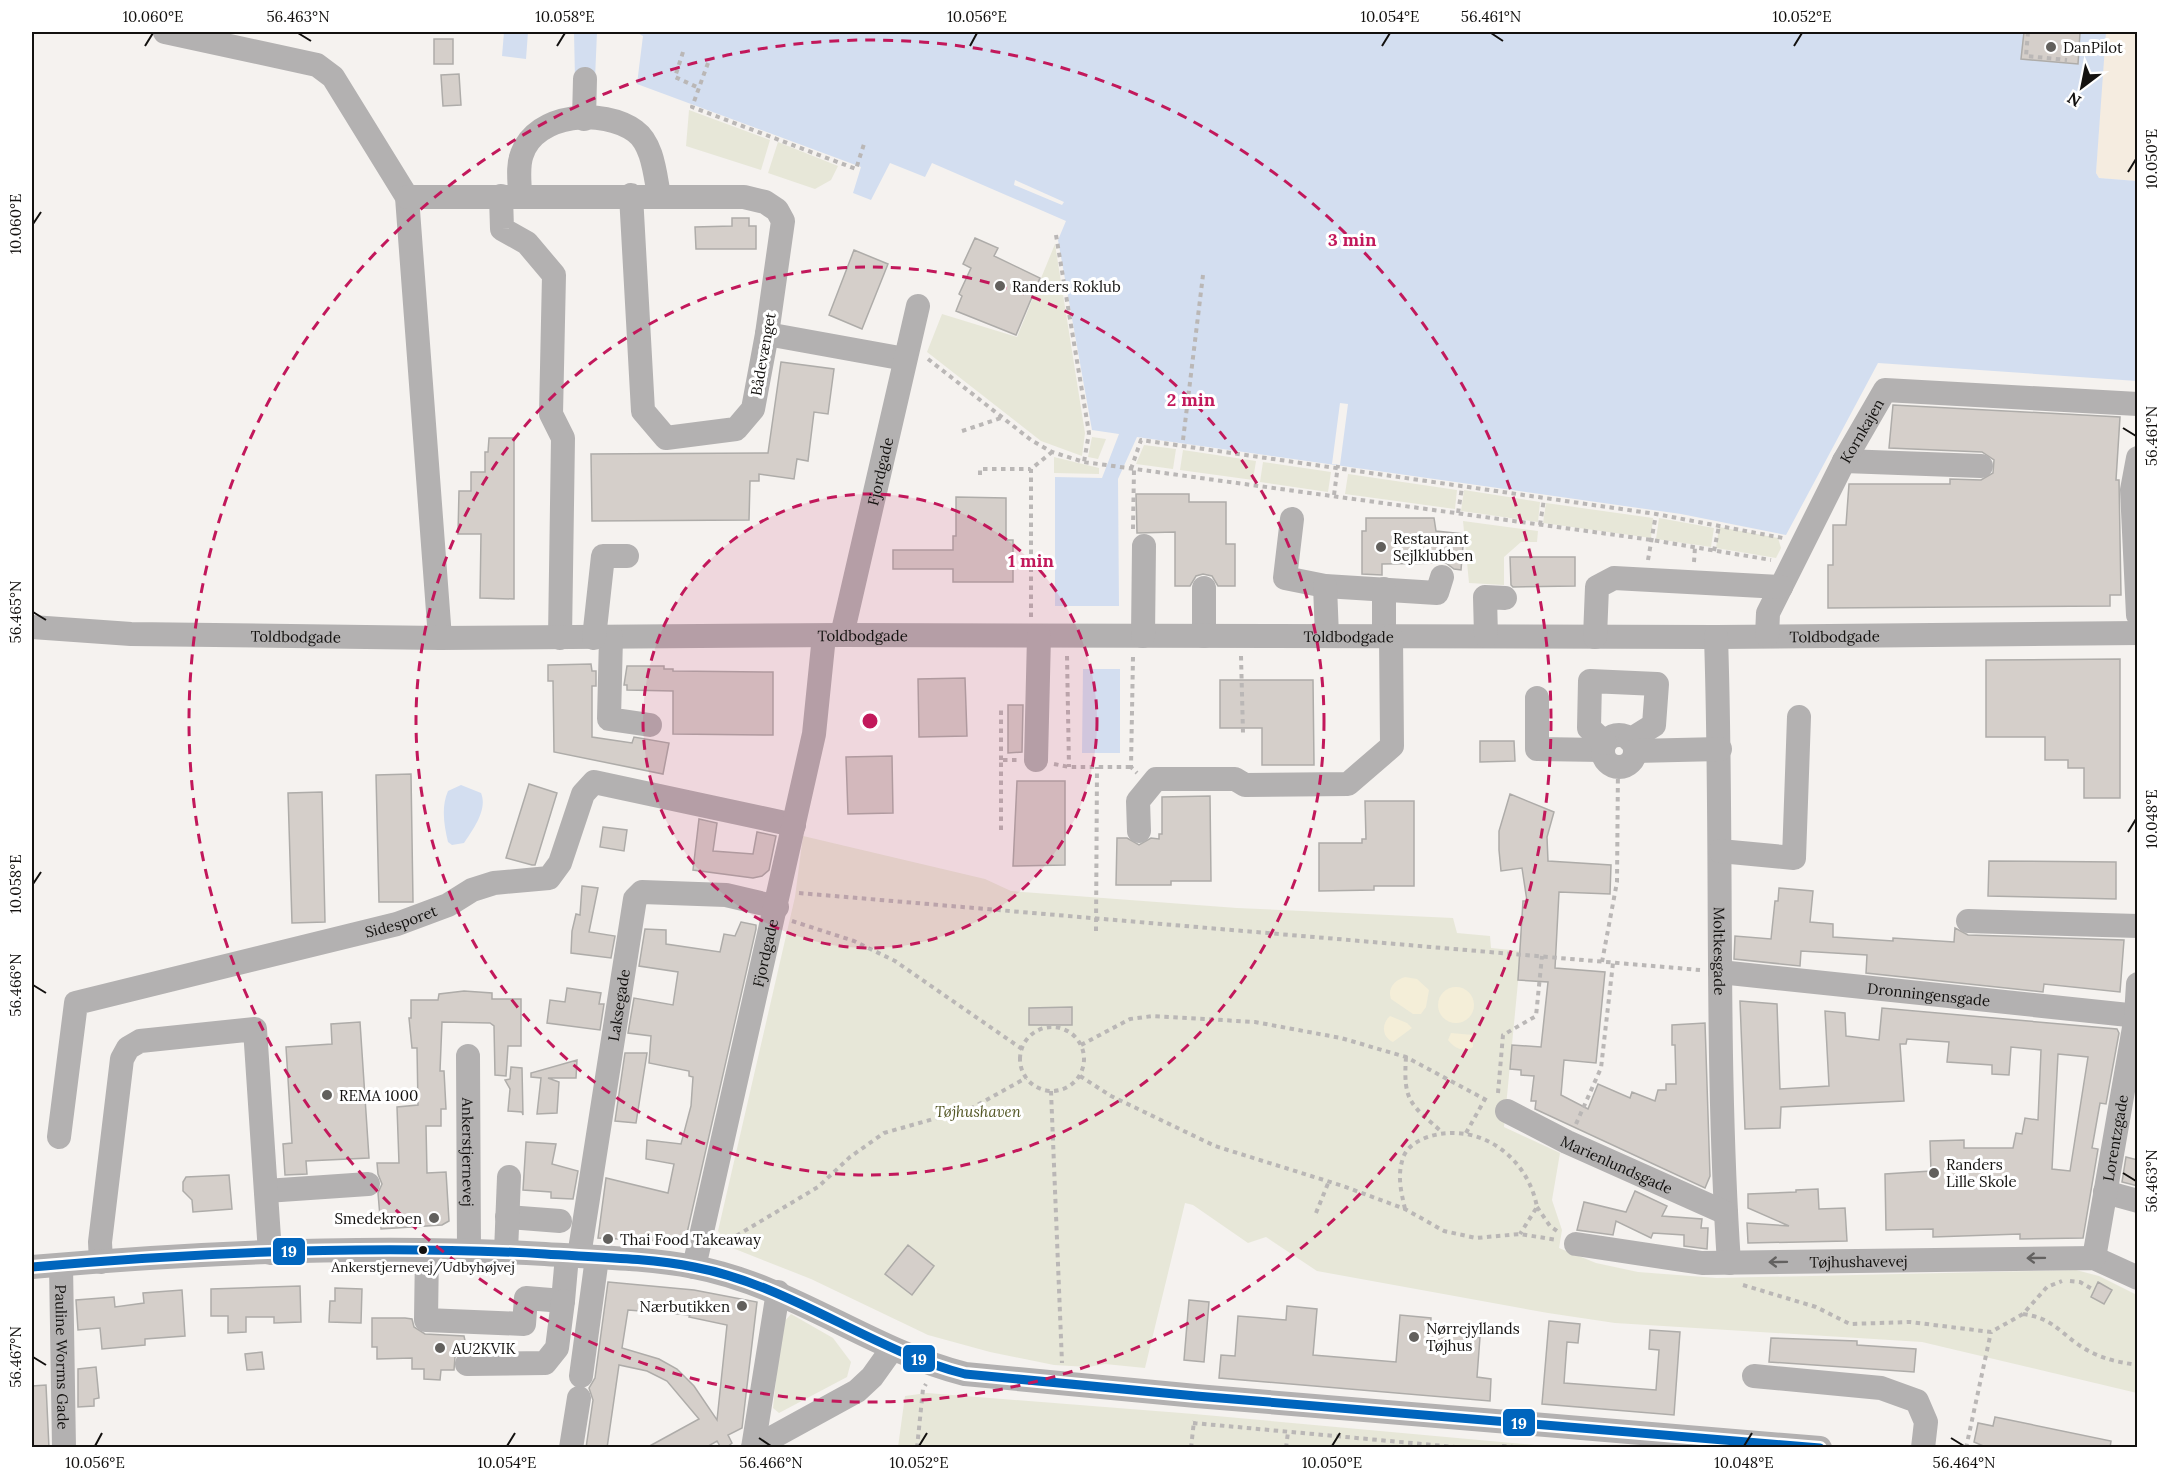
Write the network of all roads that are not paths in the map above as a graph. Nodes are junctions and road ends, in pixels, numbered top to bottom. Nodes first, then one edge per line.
1 (165, 32) edge
2 (585, 78) dead end
3 (584, 119) junction
4 (631, 195) junction
5 (659, 195) junction
6 (510, 196) junction
7 (407, 197) junction
8 (918, 306) dead end
9 (767, 334) junction
10 (906, 354) junction
11 (2138, 404) edge
12 (2138, 458) edge
13 (1844, 461) junction
14 (1981, 466) dead end
15 (2135, 490) edge
16 (1292, 519) dead end
17 (1144, 546) road end
18 (627, 556) dead end
19 (1442, 577) dead end
20 (1325, 586) junction
21 (1781, 587) junction
22 (1204, 588) dead end
23 (1384, 589) junction
24 (1505, 598) dead end
25 (2138, 615) edge
26 (32, 627) edge
27 (2138, 633) edge
28 (833, 636) junction
29 (1035, 636) junction
30 (1138, 636) junction
31 (1204, 636) junction
32 (1327, 636) junction
33 (1387, 636) junction
34 (1486, 636) junction
35 (1767, 636) junction
36 (602, 637) junction
37 (1595, 637) junction
38 (1716, 637) junction
39 (440, 638) junction
40 (560, 638) junction
41 (1537, 698) dead end
42 (1799, 717) dead end
43 (650, 725) dead end
44 (1720, 749) junction
45 (1036, 760) road end
46 (794, 825) junction
47 (1139, 831) dead end
48 (1720, 851) junction
49 (776, 911) junction
50 (1968, 921) dead end
51 (2138, 926) edge
52 (1720, 972) junction
53 (2138, 984) edge
54 (2137, 1016) edge
55 (468, 1056) dead end
56 (1508, 1112) dead end
57 (59, 1137) dead end
58 (509, 1177) dead end
59 (368, 1184) dead end
60 (266, 1191) junction
61 (2105, 1192) junction
62 (2138, 1201) edge
63 (1726, 1214) junction
64 (507, 1216) junction
65 (560, 1221) dead end
66 (1576, 1244) road end
67 (427, 1250) junction
68 (469, 1250) junction
69 (506, 1252) junction
70 (270, 1253) junction
71 (581, 1257) junction
72 (2094, 1258) junction
73 (695, 1259) junction
74 (101, 1262) junction
75 (1729, 1263) junction
76 (60, 1265) junction
77 (32, 1268) edge
78 (2138, 1278) edge
79 (778, 1292) junction
80 (563, 1301) junction
81 (892, 1349) junction
82 (467, 1358) dead end
83 (1754, 1376) dead end
84 (753, 1447) edge
85 (64, 1448) edge
86 (571, 1448) edge
87 (1820, 1448) edge
88 (1923, 1448) edge

1 - 7 street
2 - 3 street
3 - 5 street
3 - 6 street
4 - 5 street, Bådevænget
4 - 6 street, Bådevænget
4 - 9 street, Bådevænget
5 - 9 street, Bådevænget
6 - 7 street, Bådevænget
6 - 40 street
7 - 39 street
8 - 10 street, Fjordgade
9 - 10 street
10 - 28 street, Fjordgade
11 - 13 street, Kornkajen
12 - 15 street
13 - 14 street
13 - 21 street, Kornkajen
15 - 25 street
16 - 20 street
17 - 30 street
18 - 36 street
19 - 23 street
20 - 23 street
20 - 32 street
21 - 35 street, Kornkajen
21 - 37 street
22 - 31 street
23 - 33 street
24 - 34 street
26 - 39 street, Toldbodgade
27 - 35 street, Toldbodgade
28 - 29 street, Toldbodgade
28 - 36 street, Toldbodgade
28 - 46 street, Fjordgade
29 - 30 street, Toldbodgade
29 - 45 street
30 - 31 street, Toldbodgade
31 - 32 street, Toldbodgade
32 - 33 street, Toldbodgade
33 - 34 street, Toldbodgade
33 - 47 street
34 - 37 street, Toldbodgade
35 - 38 street, Toldbodgade
36 - 40 street, Toldbodgade
36 - 43 street
37 - 38 street, Toldbodgade
38 - 44 street, Moltkesgade
39 - 40 street, Toldbodgade
41 - 44 street
42 - 48 street
44 - 48 street, Moltkesgade
46 - 49 street, Fjordgade
46 - 57 street, Sidesporet
48 - 52 street, Moltkesgade
49 - 71 street, Laksegade
49 - 73 street, Fjordgade
50 - 51 street
52 - 54 street, Dronningensgade
52 - 63 street, Moltkesgade
53 - 54 street, Lorentzgade
54 - 61 street, Lorentzgade
55 - 68 street, Ankerstjernevej
56 - 63 street, Marienlundsgade
58 - 64 street
59 - 60 street
60 - 70 street
60 - 74 street
61 - 62 street
61 - 72 street, Lorentzgade
63 - 75 street, Moltkesgade
64 - 65 street
64 - 69 street
66 - 75 street, Tøjhushavevej
67 - 68 street
67 - 70 street
67 - 80 street
68 - 69 street
69 - 71 street
70 - 74 street
71 - 73 street
71 - 80 street
71 - 86 street
72 -> 75 street, Tøjhushavevej
72 - 78 street, Tøjhushavevej
73 - 79 street
74 - 76 street
76 - 77 street
76 - 85 street, Pauline Worms Gade
79 - 81 street
79 - 84 street
80 - 82 street
81 - 84 street
81 - 87 street
83 - 88 street

